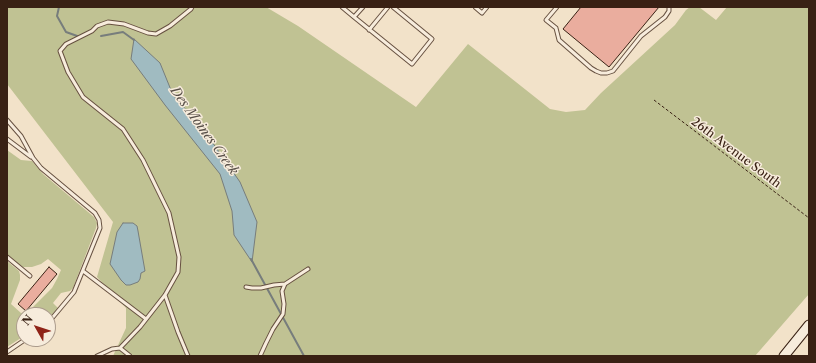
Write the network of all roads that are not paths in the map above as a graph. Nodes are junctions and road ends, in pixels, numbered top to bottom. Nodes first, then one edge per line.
1 (192, 7) edge
2 (342, 7) edge
3 (363, 7) edge
4 (388, 7) edge
5 (393, 7) edge
6 (475, 7) edge
7 (487, 7) edge
8 (557, 7) edge
9 (669, 7) edge
10 (354, 17) junction
11 (370, 30) junction
12 (7, 120) edge
13 (7, 139) edge
14 (33, 158) junction
15 (7, 258) edge
16 (308, 270) dead end
17 (83, 271) junction
18 (30, 276) dead end
19 (285, 284) junction
20 (246, 287) dead end
21 (165, 295) junction
22 (56, 313) edge
23 (146, 320) junction
24 (809, 325) edge
25 (16, 346) edge
26 (120, 348) junction
27 (7, 352) edge
28 (97, 356) edge
29 (130, 356) edge
30 (188, 356) edge
31 (260, 356) edge
32 (784, 356) edge

1 - 21 lane
2 - 10 lane
3 - 10 lane
4 - 11 lane
5 - 11 lane
6 - 7 lane
8 - 9 lane
10 - 11 lane
12 - 14 lane
13 - 14 lane
14 - 17 lane
15 - 18 lane
16 - 19 lane
17 - 22 lane
17 - 23 lane
19 - 20 lane
19 - 31 lane
21 - 23 lane
21 - 30 lane
23 - 26 lane
24 - 32 main road
25 - 27 lane
26 - 28 lane
26 - 29 lane

